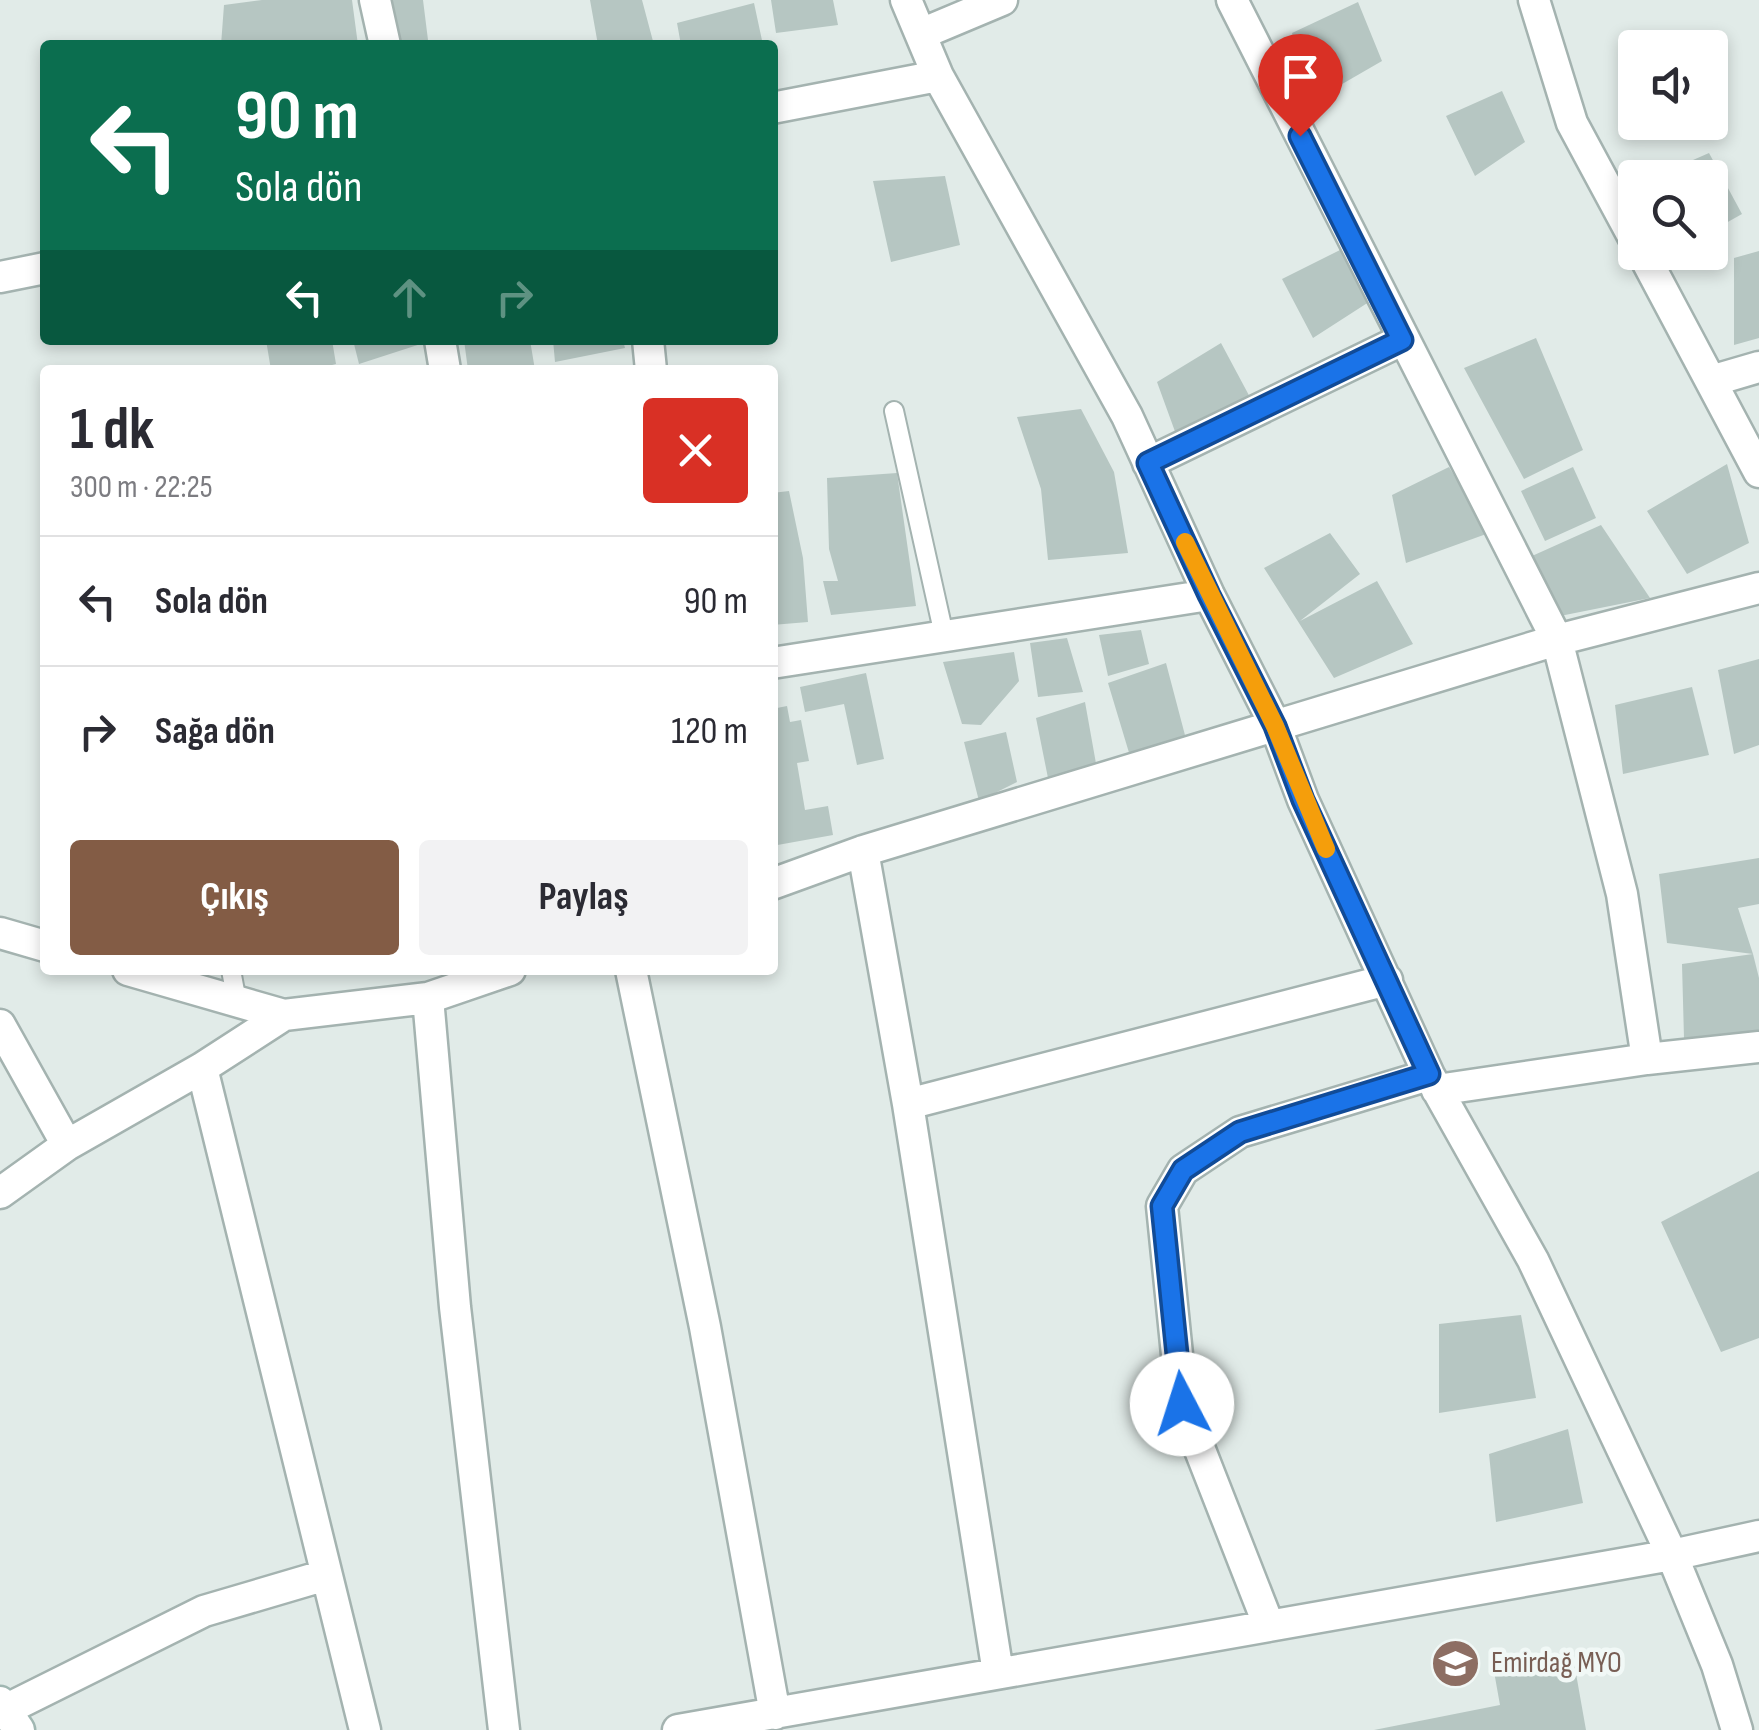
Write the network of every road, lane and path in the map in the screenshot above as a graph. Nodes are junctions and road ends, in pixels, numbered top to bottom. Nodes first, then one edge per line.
1 (375, 0) edge
2 (906, 0) edge
3 (1002, 0) edge
4 (1232, 0) edge
5 (1534, 0) edge
6 (921, 34) junction
7 (383, 40) edge
8 (938, 76) junction
9 (778, 107) edge
10 (1618, 208) edge
11 (40, 269) edge
12 (1652, 270) edge
13 (0, 277) edge
14 (1402, 340) junction
15 (1759, 367) edge
16 (1711, 382) junction
17 (894, 411) dead end
18 (1148, 463) junction
19 (1759, 472) edge
20 (1759, 588) edge
21 (1209, 595) junction
22 (944, 635) junction
23 (1557, 640) junction
24 (778, 662) edge
25 (1275, 726) junction
26 (864, 850) junction
27 (778, 882) edge
28 (0, 933) edge
29 (40, 945) edge
30 (145, 975) edge
31 (232, 975) edge
32 (495, 975) edge
33 (631, 975) edge
34 (1387, 980) junction
35 (428, 998) junction
36 (237, 1002) junction
37 (284, 1015) junction
38 (0, 1025) edge
39 (1759, 1047) edge
40 (1647, 1059) junction
41 (202, 1068) junction
42 (1433, 1082) junction
43 (908, 1104) junction
44 (67, 1146) junction
45 (0, 1193) edge
46 (1759, 1536) edge
47 (1672, 1555) junction
48 (326, 1575) junction
49 (1269, 1626) junction
50 (998, 1673) junction
51 (8, 1714) edge
52 (776, 1722) edge
53 (364, 1730) edge
54 (504, 1730) edge
55 (678, 1730) edge
56 (1738, 1730) edge

1 - 7 street
2 - 6 street
3 - 6 street
4 - 14 street
5 - 10 street
6 - 8 street
8 - 9 street
8 - 18 street
11 - 13 street
12 - 16 street
14 - 18 street
14 - 23 street
15 - 16 street
16 - 19 street
17 - 22 lane
18 - 21 street
20 - 23 street
21 - 22 street
21 - 25 street
22 - 24 street
23 - 25 street
23 - 40 street
25 - 26 street
25 - 34 street
26 - 27 street
26 - 43 street
28 - 29 street
30 - 36 street
31 - 36 lane
32 - 35 street
33 - 52 street
34 - 42 street
34 - 43 street
35 - 37 street
35 - 54 street
36 - 37 street
37 - 41 street
38 - 44 street
39 - 40 street
40 - 42 street
41 - 44 street
41 - 48 street
42 - 47 street
42 - 49 street
43 - 50 street
44 - 45 street
46 - 47 street
47 - 49 street
47 - 56 street
48 - 51 street
48 - 53 street
49 - 50 street
50 - 52 street
52 - 55 street

